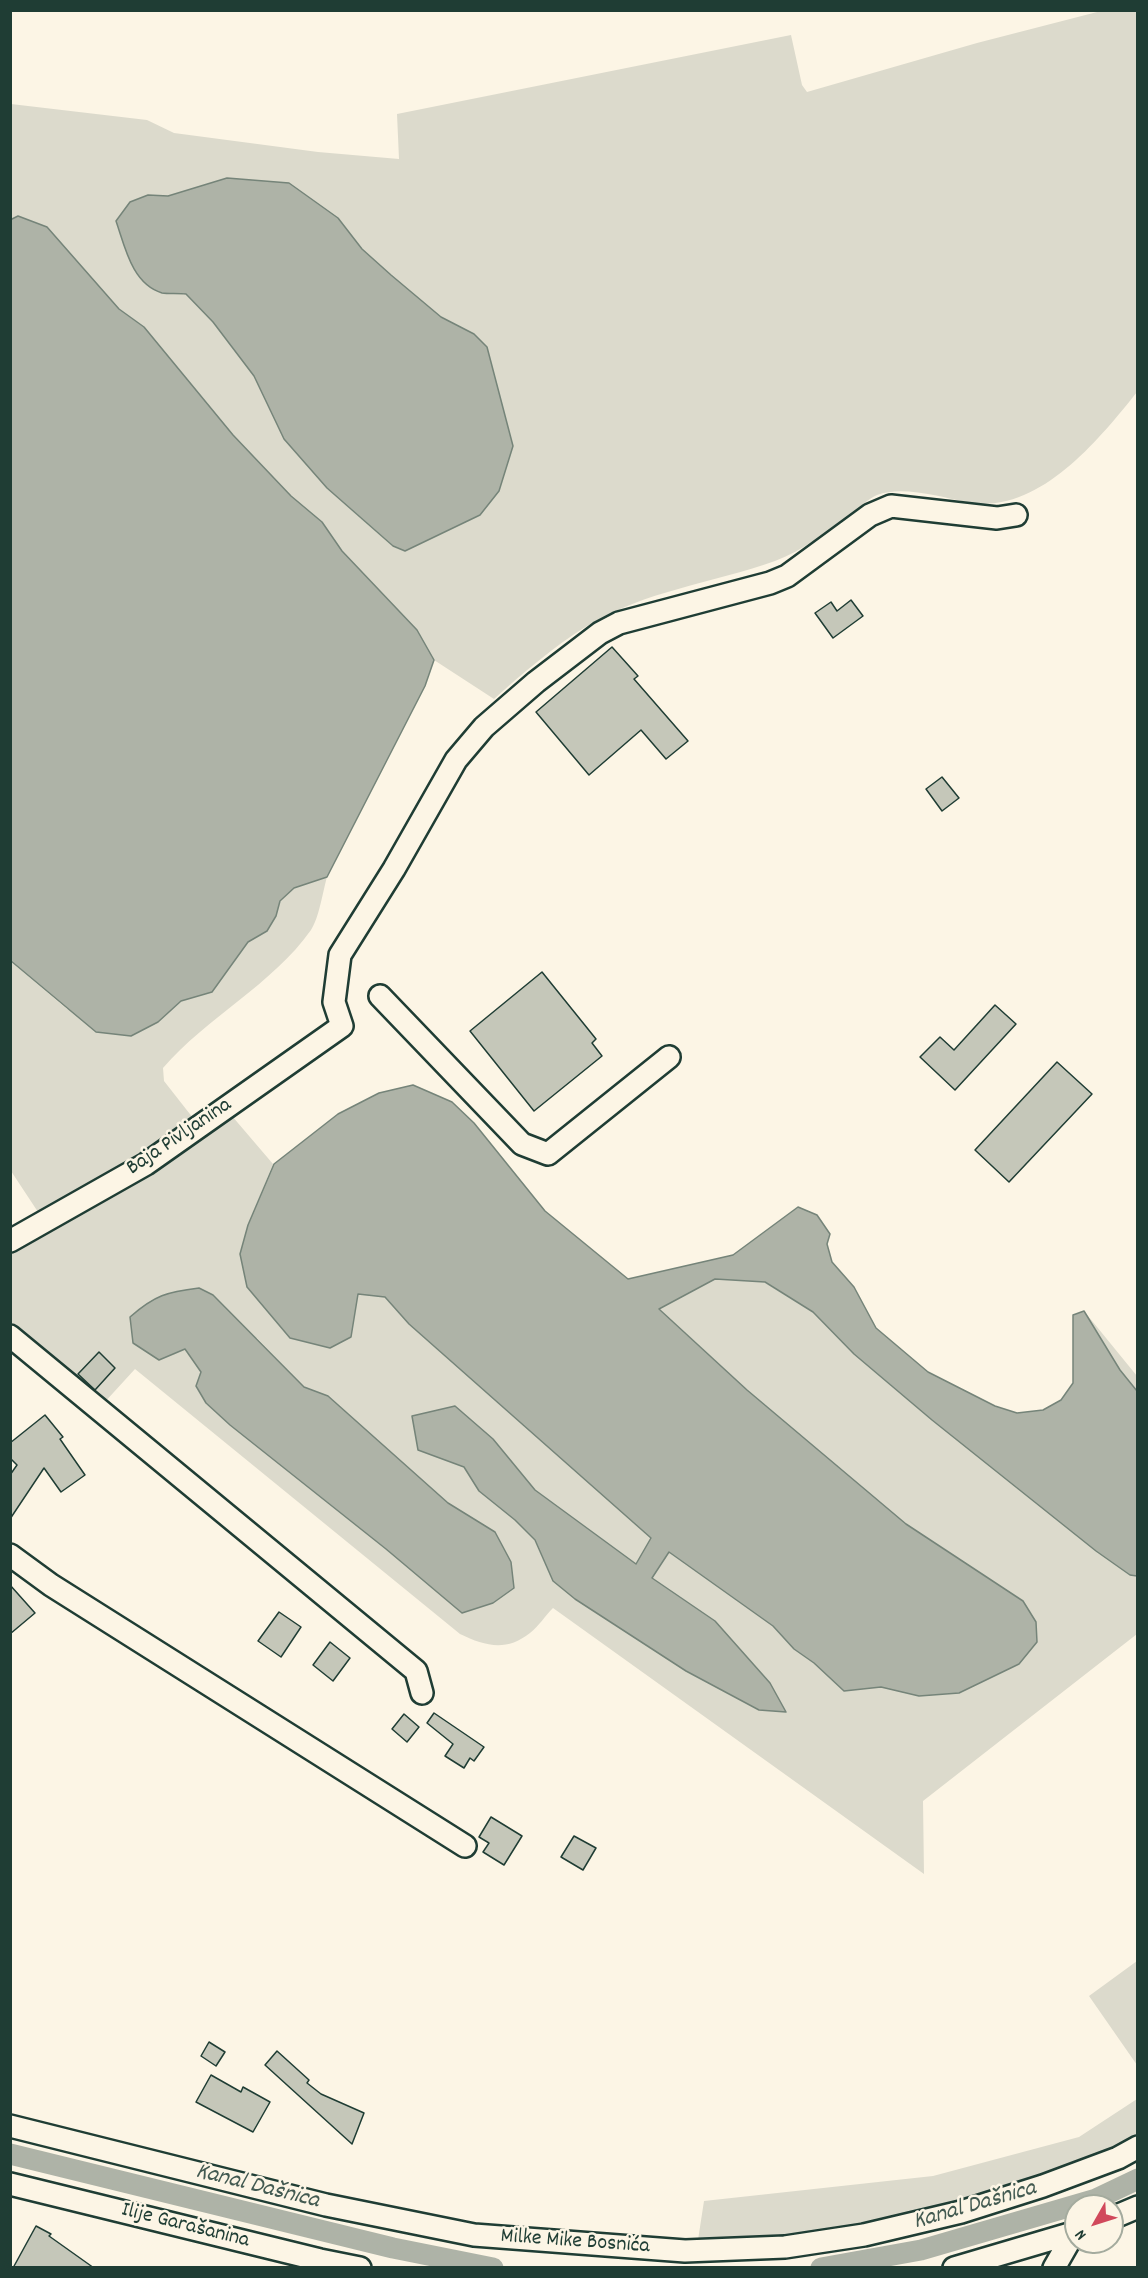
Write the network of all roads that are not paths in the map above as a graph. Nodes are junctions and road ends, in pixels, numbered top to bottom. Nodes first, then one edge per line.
1 (1016, 515) dead end
2 (380, 996) dead end
3 (669, 1057) dead end
4 (10, 1240) edge
5 (10, 1336) edge
6 (10, 1555) edge
7 (422, 1693) dead end
8 (465, 1845) dead end
9 (10, 2126) edge
10 (1137, 2147) edge
11 (10, 2184) edge
12 (1064, 2235) edge
13 (1064, 2251) edge
14 (360, 2268) edge
15 (954, 2268) edge
16 (1054, 2268) edge

1 - 4 street, Baja Pivljanina
2 - 3 street
5 - 7 street
6 - 8 street
9 - 10 street, Milke Mike Bosnića
11 - 14 street, Ilije Garašanina
12 - 15 street
13 - 16 street

